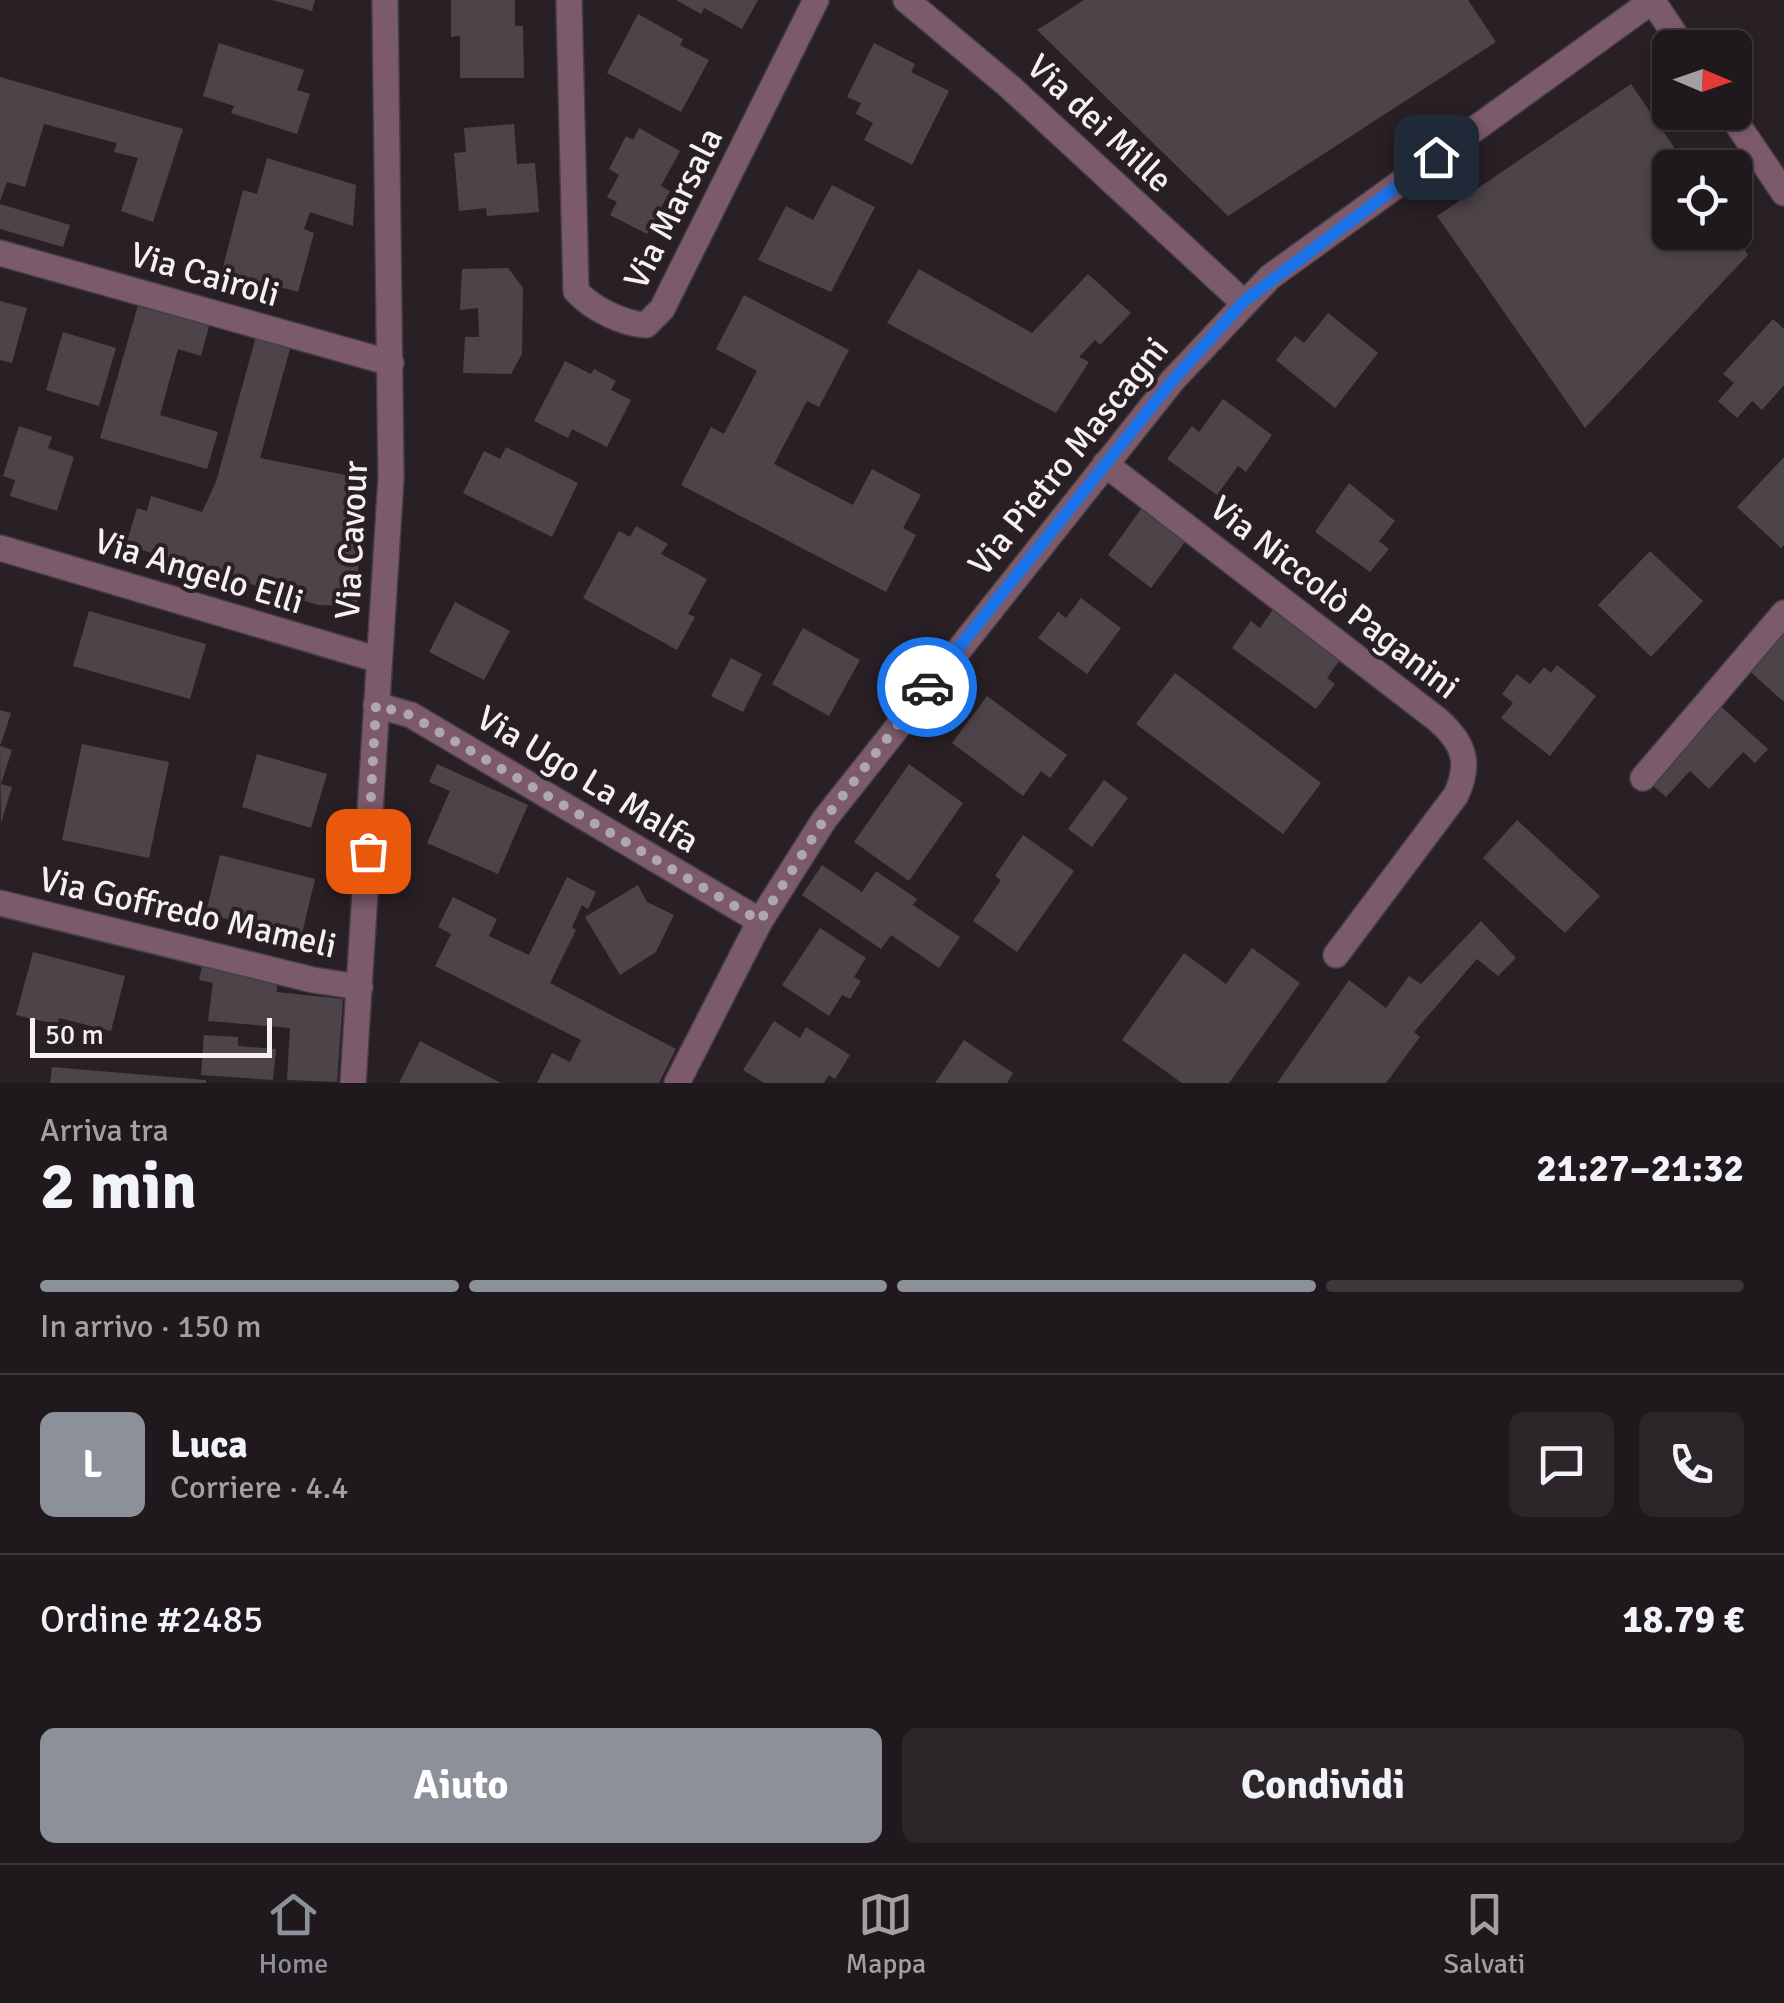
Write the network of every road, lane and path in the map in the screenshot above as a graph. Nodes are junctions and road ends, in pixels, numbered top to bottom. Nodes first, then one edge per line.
1 (385, 0) edge
2 (569, 0) edge
3 (816, 0) edge
4 (906, 0) edge
5 (1652, 0) edge
6 (1672, 30) edge
7 (1741, 130) edge
8 (1784, 193) edge
9 (0, 253) edge
10 (1243, 302) junction
11 (391, 363) junction
12 (1105, 464) junction
13 (0, 548) edge
14 (1784, 613) edge
15 (379, 660) junction
16 (376, 705) junction
17 (1643, 778) dead end
18 (0, 903) edge
19 (760, 921) junction
20 (1336, 955) dead end
21 (360, 987) junction
22 (354, 1083) edge
23 (677, 1083) edge

1 - 11 street, Via Cavour
2 - 3 street, Via Marsala
4 - 10 street, Via dei Mille
5 - 6 street
5 - 10 street, Via Pietro Mascagni
7 - 8 street
9 - 11 street, Via Cairoli
10 - 12 street, Via Pietro Mascagni
11 - 15 street, Via Cavour
12 - 19 street, Via Pietro Mascagni
12 - 20 street, Via Niccolò Paganini
13 - 15 street, Via Angelo Elli
14 - 17 street
15 - 16 street, Via Cavour
16 - 19 street, Via Ugo La Malfa
16 - 21 street, Via Cavour
18 - 21 street, Via Goffredo Mameli
19 - 23 street, Via Pietro Mascagni
21 - 22 street, Via Cavour

